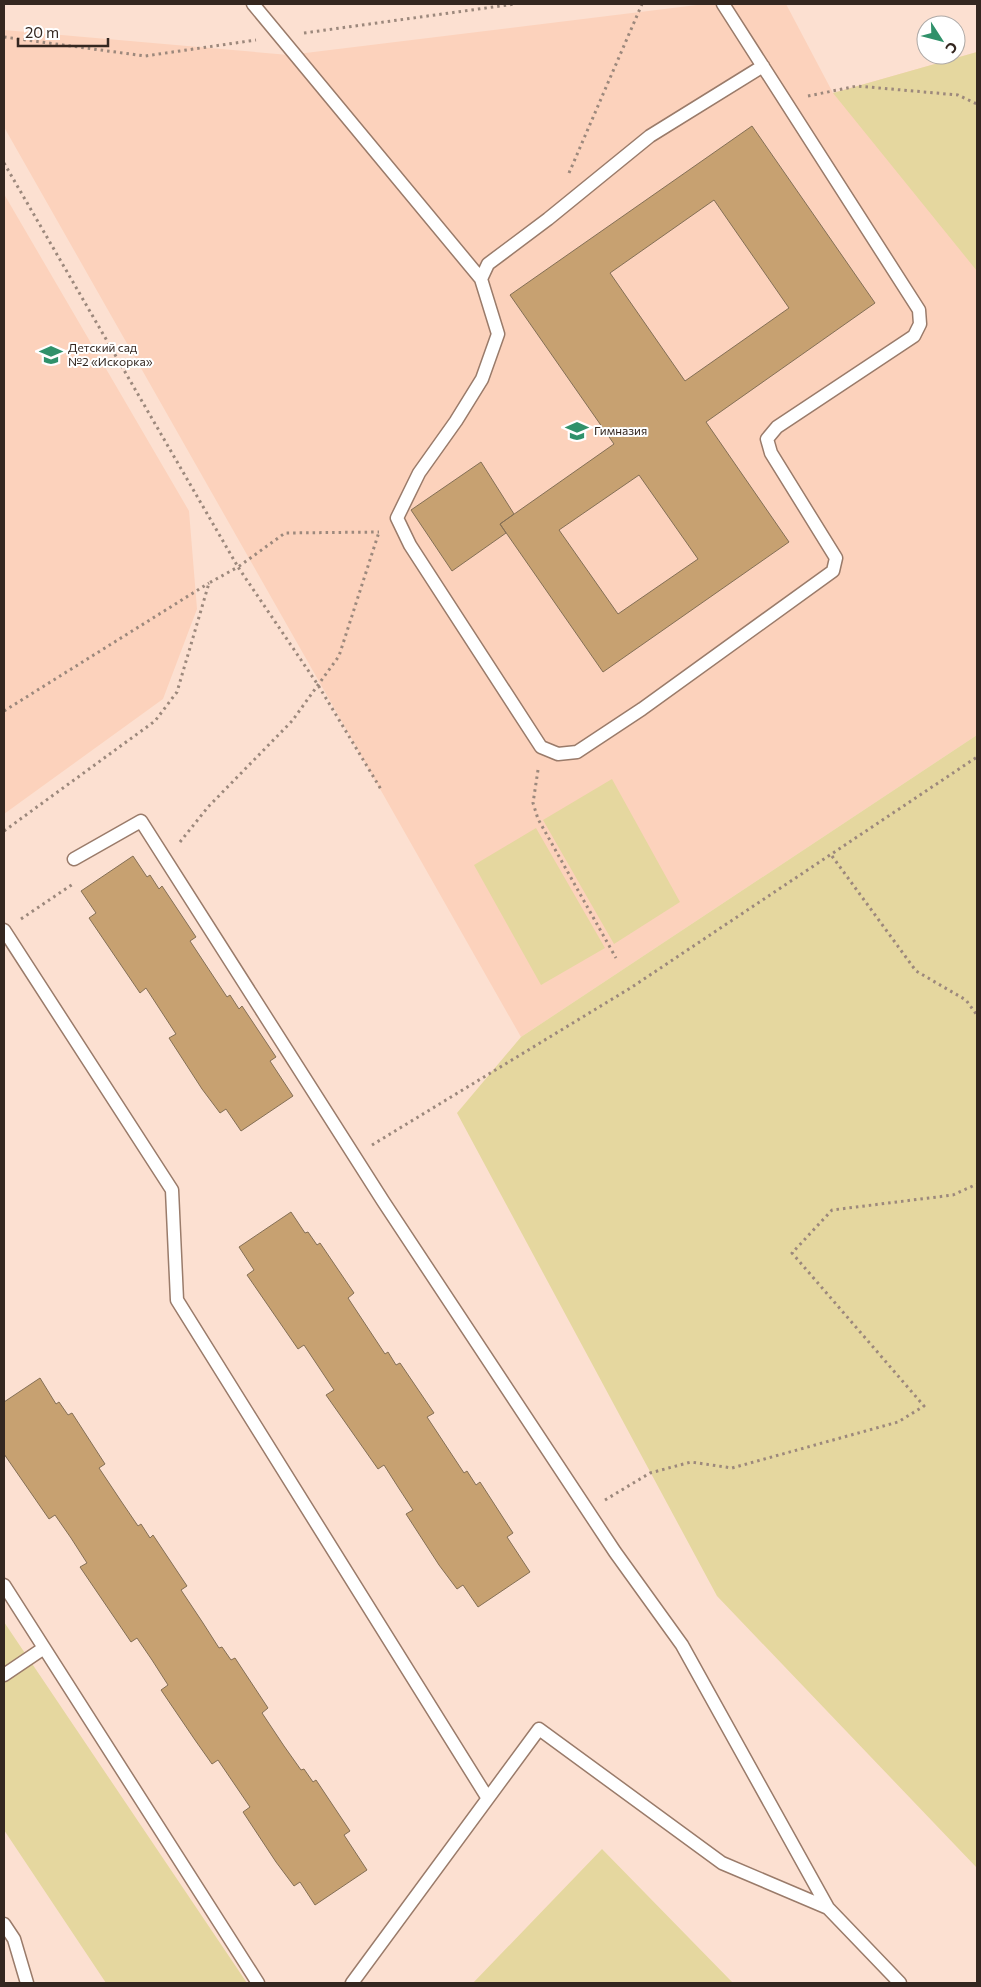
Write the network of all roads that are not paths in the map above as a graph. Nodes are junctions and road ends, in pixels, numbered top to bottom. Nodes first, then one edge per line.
1 (253, 4) edge
2 (723, 4) edge
3 (763, 66) junction
4 (481, 279) junction
5 (74, 859) dead end
6 (4, 930) edge
7 (4, 1585) edge
8 (44, 1648) junction
9 (4, 1675) edge
10 (488, 1797) junction
11 (828, 1908) junction
12 (4, 1924) edge
13 (27, 1983) edge
14 (258, 1983) edge
15 (352, 1983) edge
16 (900, 1983) edge

1 - 4 lane
2 - 3 lane
3 - 4 lane
3 - 4 lane
5 - 11 lane
6 - 10 lane
7 - 8 lane
8 - 9 lane
8 - 14 lane
10 - 11 lane
10 - 15 lane
11 - 16 lane
12 - 13 lane

